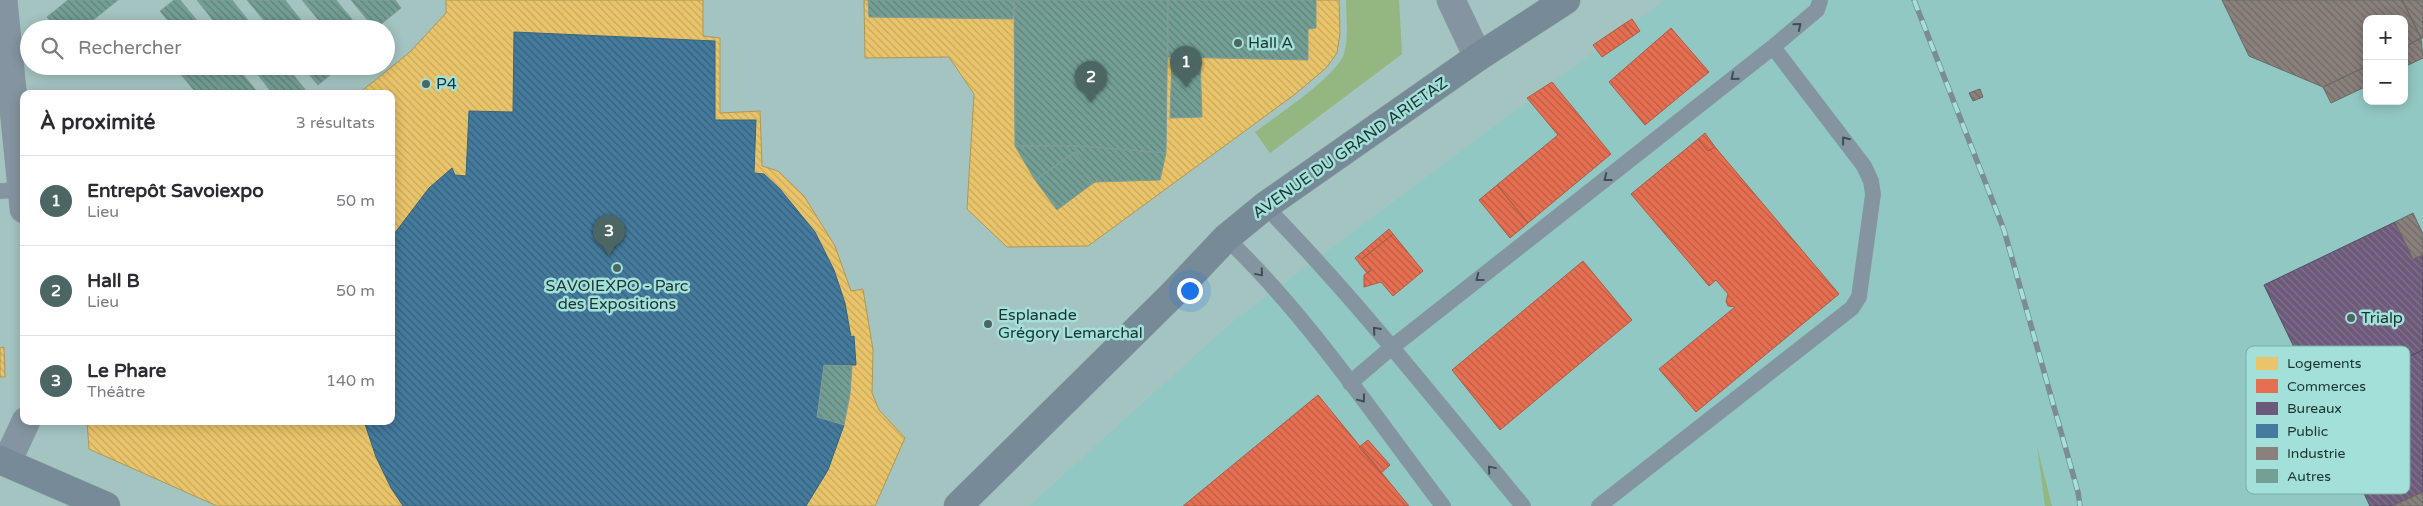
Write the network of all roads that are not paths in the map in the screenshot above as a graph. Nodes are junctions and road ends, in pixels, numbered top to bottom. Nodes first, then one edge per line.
1 (3, 0) edge
2 (1451, 0) edge
3 (1566, 0) edge
4 (1820, 1) dead end
5 (1773, 47) junction
6 (1478, 57) junction
7 (15, 197) edge
8 (1265, 206) junction
9 (1226, 238) junction
10 (1391, 348) junction
11 (1350, 383) junction
12 (24, 425) edge
13 (4, 461) edge
14 (106, 506) edge
15 (958, 506) edge
16 (1442, 506) edge
17 (1522, 506) edge
18 (1599, 506) edge

1 - 7 street
2 - 6 street
3 - 6 main road, AVENUE DU GRAND ARIETAZ
5 -> 4 lane
5 -> 10 lane
18 -> 5 lane
6 - 8 main road, AVENUE DU GRAND ARIETAZ
8 - 9 main road, AVENUE DU GRAND ARIETAZ
10 -> 8 lane
9 -> 11 lane
9 - 15 main road, AVENUE DU GRAND ARIETAZ
10 - 11 lane
17 -> 10 lane
11 -> 16 lane
12 - 13 street
13 - 14 main road

